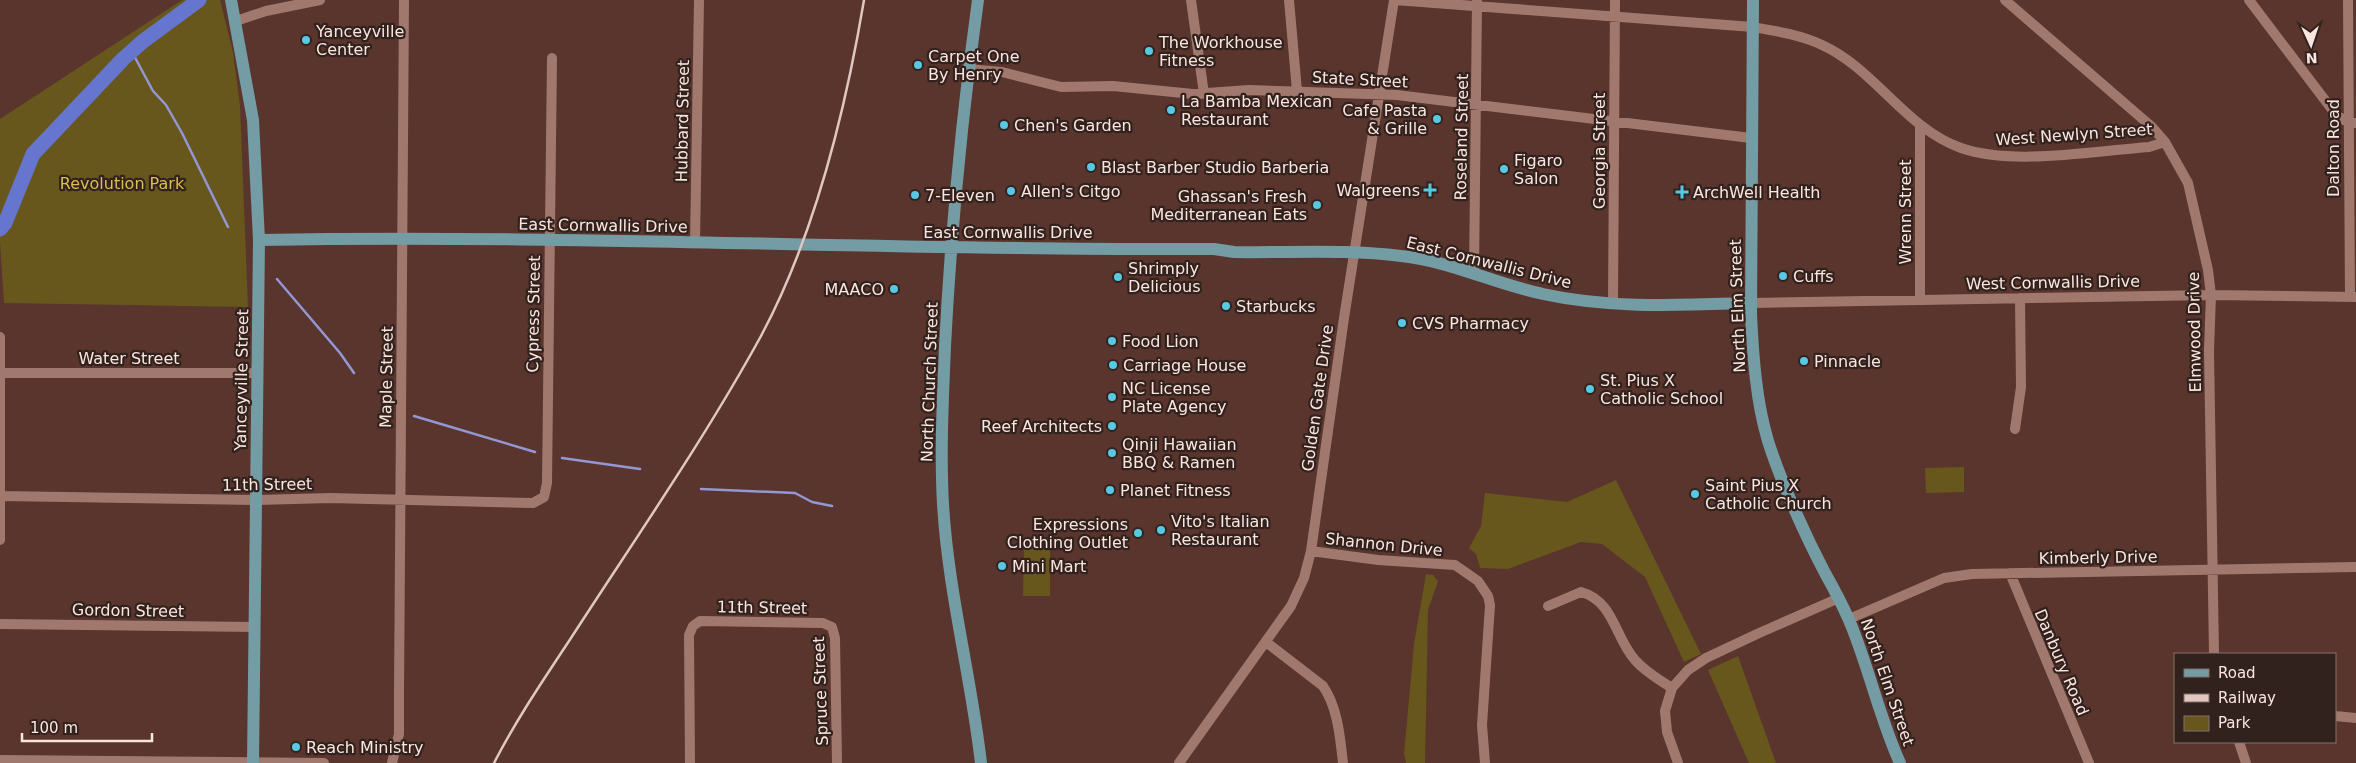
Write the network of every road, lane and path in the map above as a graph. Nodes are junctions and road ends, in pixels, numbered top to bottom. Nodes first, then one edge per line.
1 (320, 0) edge
2 (404, 0) edge
3 (699, 0) edge
4 (978, 0) edge
5 (1191, 0) edge
6 (1289, 0) edge
7 (1394, 0) edge
8 (1615, 0) edge
9 (1753, 0) edge
10 (2005, 0) edge
11 (2249, 0) edge
12 (2348, 0) edge
13 (1477, 3) edge
14 (234, 10) edge
15 (1615, 17) junction
16 (1753, 28) junction
17 (552, 58) dead end
18 (968, 69) junction
19 (1296, 91) junction
20 (1204, 94) junction
21 (1380, 94) junction
22 (1477, 105) junction
23 (1614, 122) junction
24 (2352, 123) edge
25 (1920, 125) junction
26 (1752, 138) junction
27 (2164, 142) junction
28 (403, 238) junction
29 (259, 240) junction
30 (549, 240) junction
31 (695, 243) junction
32 (950, 248) junction
33 (1354, 253) junction
34 (1474, 274) junction
35 (2211, 295) junction
36 (2353, 297) edge
37 (2020, 298) junction
38 (1920, 300) junction
39 (1613, 303) junction
40 (1751, 303) junction
41 (0, 337) edge
42 (1, 372) edge
43 (258, 373) junction
44 (2015, 430) dead end
45 (1, 496) edge
46 (256, 500) junction
47 (400, 501) junction
48 (533, 503) joint
49 (0, 540) edge
50 (1311, 551) junction
51 (2356, 567) edge
52 (2213, 570) junction
53 (2010, 573) junction
54 (1839, 598) junction
55 (1548, 606) dead end
56 (1848, 619) junction
57 (824, 623) joint
58 (0, 624) edge
59 (255, 626) junction
60 (1266, 642) junction
61 (2214, 653) edge
62 (1672, 688) junction
63 (2336, 716) edge
64 (2356, 718) edge
65 (2239, 743) edge
66 (393, 758) edge
67 (0, 760) edge
68 (126, 762) edge
69 (253, 762) edge
70 (324, 763) edge
71 (690, 763) edge
72 (837, 763) edge
73 (981, 763) edge
74 (1179, 763) edge
75 (1343, 763) edge
76 (1485, 763) edge
77 (1678, 763) edge
78 (1900, 763) edge
79 (2089, 763) edge
80 (2246, 763) edge

1 - 14 street
2 - 28 street, Maple Street
3 - 31 street, Hubbard Street
4 - 18 main road, North Church Street
5 - 20 street
6 - 19 street
7 - 13 street, West Newlyn Street
7 - 21 street, Golden Gate Drive
8 - 15 street, Georgia Street
9 - 16 main road, North Elm Street
10 - 27 street, Elmwood Drive
11 - 24 street
12 - 24 street, Dalton Road
13 - 15 street, West Newlyn Street
13 - 22 street, Roseland Street
14 - 29 main road, Yanceyville Street
15 - 16 street, West Newlyn Street
15 - 23 street, Georgia Street
16 - 25 street, West Newlyn Street
16 - 26 main road, North Elm Street
17 - 30 street, Cypress Street
18 - 20 street, State Street
18 - 32 main road, North Church Street
19 - 20 street, State Street
19 - 21 street, State Street
21 - 22 street, State Street
21 - 33 street, Golden Gate Drive
22 - 23 street, State Street
22 - 34 street, Roseland Street
23 - 26 street, State Street
23 - 39 street, Georgia Street
24 - 36 street, Dalton Road
25 - 27 street, West Newlyn Street
25 - 38 street, Wrenn Street
26 - 40 main road, North Elm Street
27 - 35 street, Elmwood Drive
28 - 29 main road, East Cornwallis Drive
28 - 30 main road, East Cornwallis Drive
28 - 47 street, Maple Street
29 - 43 main road, Yanceyville Street
30 - 31 main road, East Cornwallis Drive
30 - 48 street, Cypress Street
31 - 32 main road, East Cornwallis Drive
32 - 33 main road, East Cornwallis Drive
32 - 73 main road, North Church Street
33 - 34 main road, East Cornwallis Drive
33 - 50 street, Golden Gate Drive
34 - 39 main road, East Cornwallis Drive
35 - 36 street, West Cornwallis Drive
35 - 37 street, West Cornwallis Drive
35 - 52 street, Elmwood Drive
37 - 38 street, West Cornwallis Drive
37 - 44 street
38 - 40 street, West Cornwallis Drive
39 - 40 main road, East Cornwallis Drive
40 - 54 main road, North Elm Street
41 - 42 street
42 - 43 street, Water Street
42 - 45 street
43 - 46 main road, Yanceyville Street
45 - 46 street, 11th Street
45 - 49 street
46 - 47 street, 11th Street
46 - 59 main road, Yanceyville Street
47 - 48 street, 11th Street
47 - 66 street, Maple Street
50 - 60 street, Golden Gate Drive
50 - 76 street, Shannon Drive
51 - 52 street, Kimberly Drive
52 - 53 street, Kimberly Drive
52 - 61 street, Elmwood Drive
53 - 56 street, Kimberly Drive
53 - 79 street, Danbury Road
54 - 56 main road, North Elm Street
54 - 62 street
55 - 62 street
56 - 78 main road, North Elm Street
57 - 71 street, 11th Street
57 - 72 street, Spruce Street
58 - 59 street, Gordon Street
59 - 69 main road, Yanceyville Street
60 - 74 street, Golden Gate Drive
60 - 75 street
62 - 77 street
63 - 64 street
65 - 80 street
67 - 68 street
68 - 69 street
69 - 70 street

